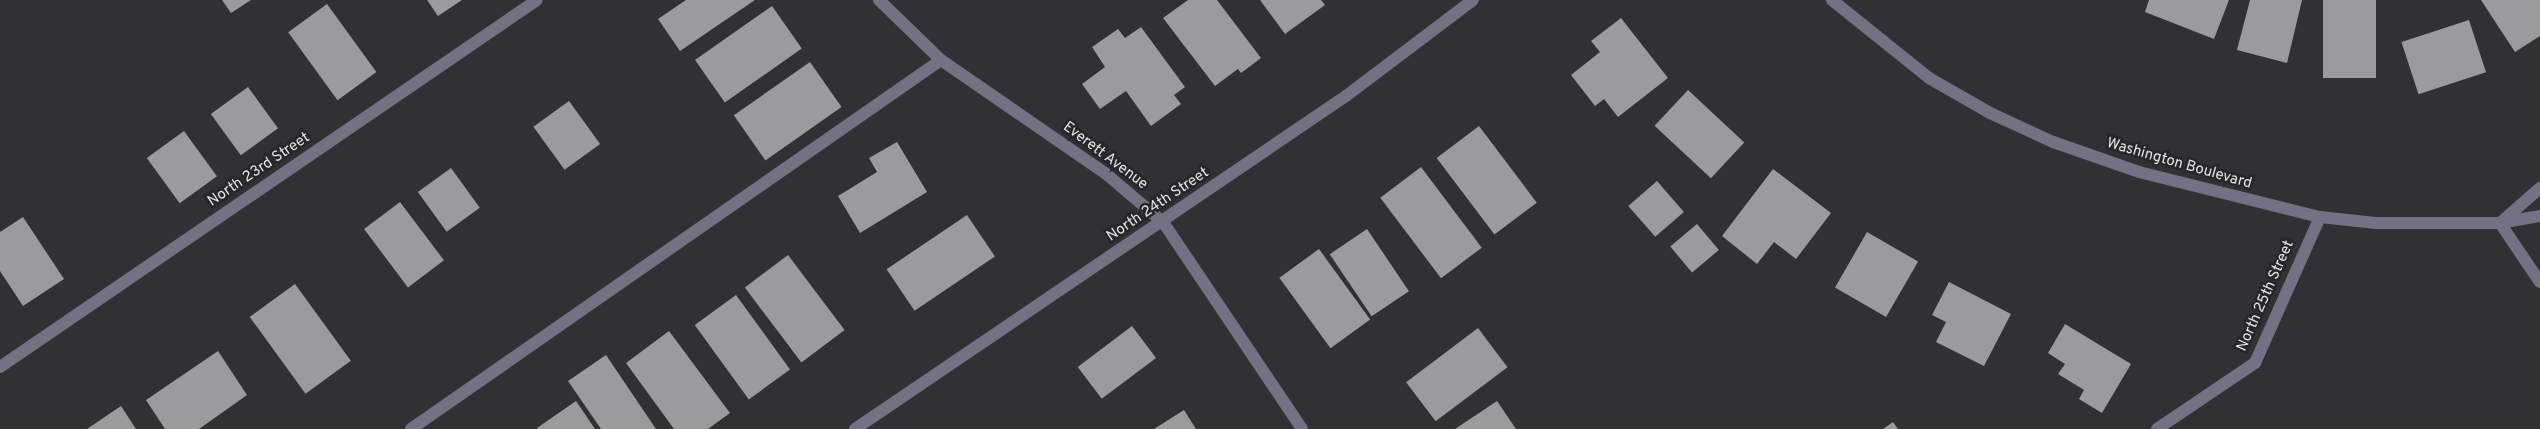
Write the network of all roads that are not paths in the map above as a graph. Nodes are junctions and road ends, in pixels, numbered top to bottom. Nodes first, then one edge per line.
1 (537, 0) edge
2 (879, 0) edge
3 (1473, 0) edge
4 (1832, 0) edge
5 (942, 60) junction
6 (2540, 188) edge
7 (2540, 216) edge
8 (2320, 217) junction
9 (1163, 222) junction
10 (2500, 223) junction
11 (2540, 282) edge
12 (0, 367) edge
13 (411, 429) edge
14 (855, 429) edge
15 (1302, 429) edge
16 (2157, 429) edge

1 - 12 street, North 23rd Street
2 - 5 street, Everett Avenue
3 - 9 street, North 24th Street
4 - 8 street, Washington Boulevard
5 - 9 street, Everett Avenue
5 - 13 street
6 - 10 street
7 - 10 street, Washington Boulevard
8 - 10 street, Washington Boulevard
8 - 16 street, North 25th Street
9 - 14 street, North 24th Street
9 - 15 street, Everett Avenue
10 - 11 street

